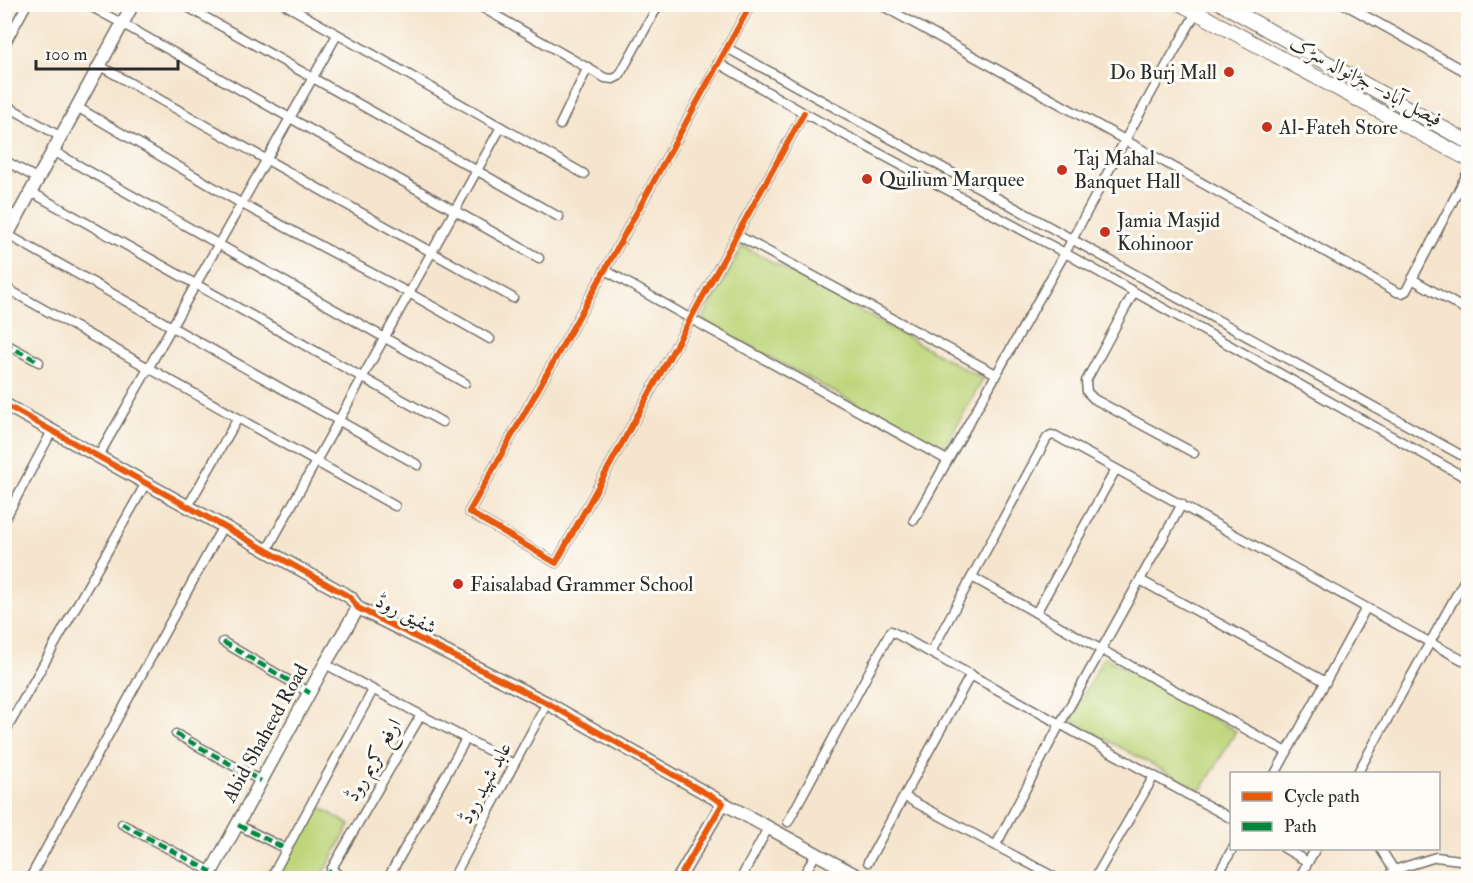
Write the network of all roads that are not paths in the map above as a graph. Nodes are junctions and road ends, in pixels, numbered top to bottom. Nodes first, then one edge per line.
1 (27, 4) edge
2 (86, 4) edge
3 (133, 4) edge
4 (182, 4) edge
5 (284, 4) edge
6 (476, 4) edge
7 (659, 4) edge
8 (751, 4) edge
9 (879, 4) edge
10 (1181, 4) edge
11 (1222, 4) edge
12 (1344, 4) edge
13 (1196, 8) edge
14 (123, 24) junction
15 (337, 35) junction
16 (4, 46) edge
17 (727, 48) junction
18 (718, 63) junction
19 (100, 66) junction
20 (588, 67) junction
21 (1468, 72) edge
22 (312, 78) junction
23 (4, 104) edge
24 (78, 107) junction
25 (804, 113) junction
26 (290, 118) junction
27 (560, 125) dead end
28 (501, 127) junction
29 (61, 137) junction
30 (1125, 140) junction
31 (1468, 142) edge
32 (53, 151) junction
33 (266, 159) junction
34 (1468, 159) edge
35 (4, 160) edge
36 (477, 170) junction
37 (1468, 172) edge
38 (584, 174) dead end
39 (38, 179) junction
40 (31, 192) junction
41 (242, 204) junction
42 (4, 210) edge
43 (454, 211) junction
44 (18, 217) junction
45 (559, 217) dead end
46 (737, 235) junction
47 (6, 238) edge
48 (1072, 240) junction
49 (218, 244) junction
50 (431, 252) junction
51 (1065, 253) junction
52 (539, 258) dead end
53 (605, 270) junction
54 (1412, 279) junction
55 (196, 284) junction
56 (4, 287) edge
57 (1134, 292) junction
58 (409, 293) junction
59 (513, 298) dead end
60 (1468, 311) edge
61 (691, 319) junction
62 (171, 327) junction
63 (384, 338) junction
64 (490, 339) dead end
65 (4, 343) edge
66 (39, 363) dead end
67 (148, 368) junction
68 (996, 374) junction
69 (363, 377) junction
70 (465, 383) dead end
71 (4, 404) edge
72 (238, 418) junction
73 (1395, 418) junction
74 (339, 421) junction
75 (442, 422) dead end
76 (52, 431) junction
77 (1385, 432) junction
78 (1194, 453) dead end
79 (98, 457) junction
80 (1468, 459) edge
81 (947, 460) junction
82 (316, 462) junction
83 (418, 465) dead end
84 (1116, 469) junction
85 (1468, 479) edge
86 (146, 483) junction
87 (1182, 504) junction
88 (188, 506) junction
89 (395, 506) dead end
90 (914, 520) dead end
91 (4, 521) edge
92 (223, 526) junction
93 (267, 550) junction
94 (1468, 574) edge
95 (972, 577) junction
96 (1140, 580) junction
97 (358, 608) junction
98 (1366, 608) junction
99 (1036, 613) junction
100 (223, 642) dead end
101 (1431, 643) junction
102 (1101, 650) junction
103 (931, 652) junction
104 (1468, 663) edge
105 (325, 664) junction
106 (971, 674) junction
107 (1326, 682) junction
108 (373, 690) junction
109 (310, 693) junction
110 (547, 703) junction
111 (421, 715) junction
112 (1060, 724) junction
113 (4, 734) edge
114 (176, 734) dead end
115 (466, 739) junction
116 (1287, 752) junction
117 (514, 764) junction
118 (1276, 772) edge
119 (1358, 772) edge
120 (1154, 776) junction
121 (261, 781) junction
122 (905, 797) junction
123 (723, 803) junction
124 (1230, 818) edge
125 (788, 822) dead end
126 (122, 824) dead end
127 (238, 825) junction
128 (768, 828) junction
129 (996, 845) junction
130 (286, 849) junction
131 (1232, 850) edge
132 (1286, 850) edge
133 (1315, 850) edge
134 (1381, 850) edge
135 (816, 854) junction
136 (1468, 861) edge
137 (868, 862) dead end
138 (1308, 862) junction
139 (1394, 870) junction
140 (329, 874) edge
141 (210, 875) edge
142 (30, 879) edge
143 (270, 879) edge
144 (345, 879) edge
145 (388, 879) edge
146 (453, 879) edge
147 (679, 879) edge
148 (741, 879) edge
149 (802, 879) edge
150 (861, 879) edge
151 (1056, 879) edge
152 (1095, 879) edge
153 (1216, 879) edge
154 (1299, 879) edge
155 (1387, 879) edge

1 - 16 street
2 - 14 street
3 - 14 street
4 - 22 street
5 - 15 street
6 - 20 street
7 - 20 street
8 - 17 street
9 - 30 street
10 - 13 main road, فیصل آباد– جڑانوالہ سڑک
11 - 31 main road, فیصل آباد– جڑانوالہ سڑک
12 - 21 street
13 - 30 street
13 - 34 main road, فیصل آباد– جڑانوالہ سڑک
14 - 19 street
14 - 26 street
15 - 22 street
15 - 28 street
17 - 18 street
17 - 48 street
18 - 25 street
18 - 53 street
19 - 24 street
19 - 33 street
20 - 27 street
22 - 26 street
22 - 36 street
23 - 29 street
24 - 29 street
24 - 41 street
25 - 46 street
25 - 51 street
26 - 33 street
26 - 43 street
28 - 36 street
28 - 38 street
29 - 32 street
30 - 48 street
30 - 54 street
32 - 39 street
32 - 49 street
33 - 41 street
33 - 50 street
35 - 39 street
36 - 43 street
36 - 45 street
37 - 54 street
39 - 40 street
40 - 44 street
40 - 55 street
41 - 49 street
41 - 58 street
42 - 44 street
43 - 50 street
43 - 52 street
44 - 47 street
46 - 61 street
46 - 68 street
47 - 62 street
48 - 51 street
48 - 73 street
49 - 55 street
49 - 63 street
50 - 58 street
50 - 59 street
51 - 57 street
51 - 68 street
53 - 61 street
53 - 61 street
54 - 60 street
55 - 62 street
55 - 69 street
56 - 67 street
57 - 77 street
57 - 78 street
58 - 63 street
58 - 64 street
61 - 81 street
62 - 67 street
62 - 74 street
63 - 69 street
63 - 70 street
65 - 66 street
67 - 72 street
67 - 79 street
68 - 81 street
69 - 74 street
69 - 75 street
71 - 76 street, شفیق روڈ
72 - 82 street
72 - 88 street
73 - 77 street
73 - 80 street
74 - 82 street
74 - 83 street
76 - 79 street, شفیق روڈ
76 - 91 street
77 - 85 street
79 - 86 street, شفیق روڈ
81 - 90 street
82 - 89 street
82 - 93 street
84 - 87 street
84 - 95 street
84 - 99 street
86 - 88 street, شفیق روڈ
86 - 113 street
87 - 96 street
87 - 98 street
88 - 92 street, شفیق روڈ
92 - 93 street, شفیق روڈ
92 - 142 street
93 - 97 street, شفیق روڈ
94 - 101 street
95 - 99 street
95 - 103 street
96 - 102 street
96 - 107 street
97 - 105 street, Abid Shaheed Road
97 - 110 street, شفیق روڈ
98 - 101 street
98 - 107 street
99 - 102 street
100 - 109 street
101 - 104 street
101 - 119 street
102 - 112 street
102 - 116 street
103 - 106 street
103 - 125 street
105 - 108 street
105 - 109 street, Abid Shaheed Road
106 - 112 street
106 - 122 street
107 - 116 street
108 - 111 street
108 - 130 street
109 - 121 street, Abid Shaheed Road
110 - 117 street, عابد شہید روڈ
110 - 123 street, شفیق روڈ
111 - 115 street, ارفع کریم روڈ
111 - 140 street, ارفع کریم روڈ
112 - 120 street
112 - 129 street
114 - 121 street
115 - 117 street, ارفع کریم روڈ
115 - 145 street
116 - 118 street
117 - 146 street, عابد شہید روڈ
120 - 124 street
120 - 152 street
121 - 127 street, Abid Shaheed Road
122 - 129 street
122 - 137 street
123 - 128 street
123 - 147 street
126 - 141 street
127 - 130 street
127 - 141 street, Abid Shaheed Road
128 - 135 street
128 - 148 street
129 - 151 street
130 - 143 street
131 - 153 street
132 - 138 street
133 - 138 street
134 - 139 street
135 - 149 street
135 - 150 street
136 - 139 street
138 - 154 street
139 - 155 street
140 - 144 street, ارفع کریم روڈ

